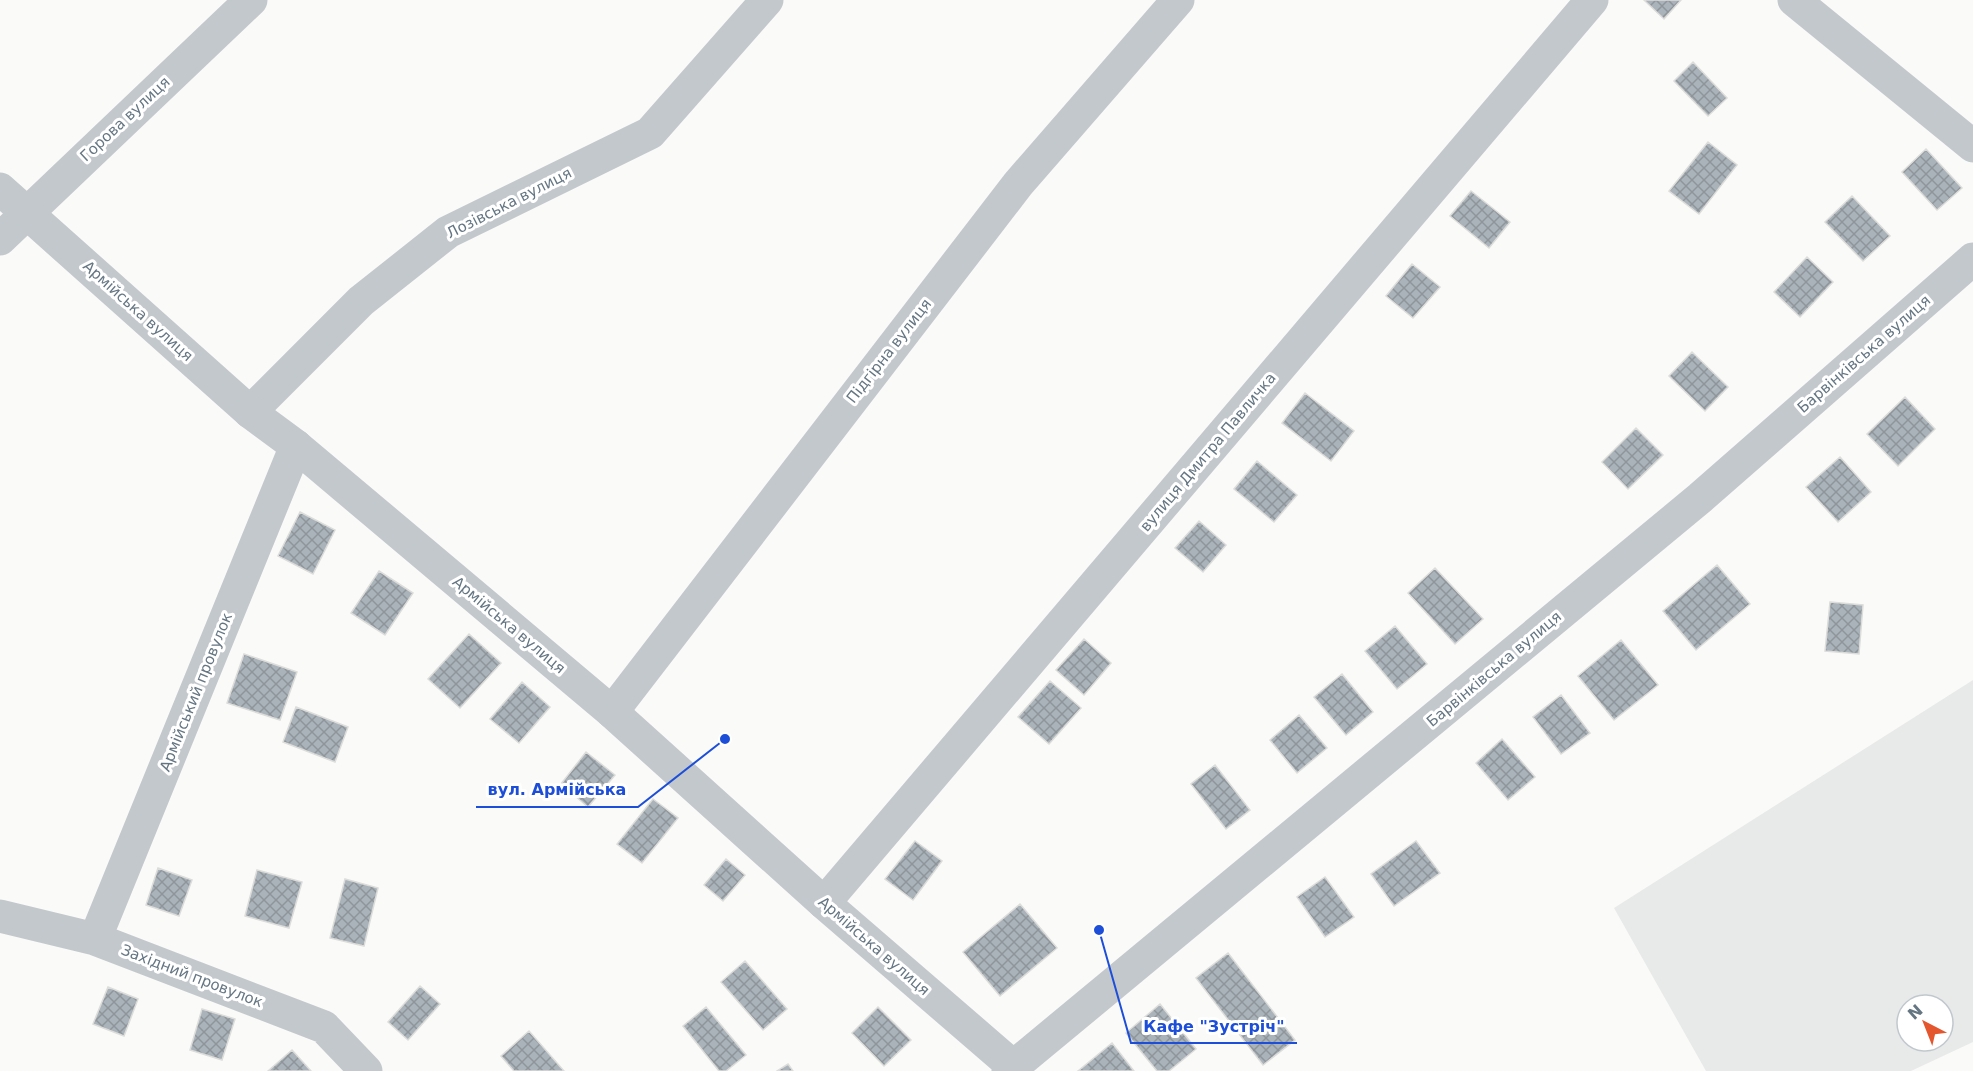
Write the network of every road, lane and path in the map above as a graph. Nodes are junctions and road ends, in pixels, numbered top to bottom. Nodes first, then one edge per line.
1 (251, 0) edge
2 (767, 0) edge
3 (1178, 0) edge
4 (1592, 0) edge
5 (1794, 0) edge
6 (1973, 146) edge
7 (0, 189) edge
8 (27, 211) junction
9 (0, 239) edge
10 (1973, 259) edge
11 (250, 412) junction
12 (296, 446) junction
13 (612, 712) junction
14 (824, 903) junction
15 (0, 916) edge
16 (95, 939) junction
17 (1011, 1069) edge
18 (366, 1071) edge

1 - 8 street, Горова вулиця
2 - 11 street, Лозівська вулиця
3 - 13 street, Підгірна вулиця
4 - 14 street, вулиця Дмитра Павличка
5 - 6 street
7 - 8 street, Армійська вулиця
8 - 9 street, Горова вулиця
8 - 11 street, Армійська вулиця
10 - 17 street, Барвінківська вулиця
11 - 12 street, Армійська вулиця
12 - 13 street, Армійська вулиця
12 - 16 street, Армійський провулок
13 - 14 street, Армійська вулиця
14 - 17 street, Армійська вулиця
15 - 16 street, Західний провулок
16 - 18 street, Західний провулок

